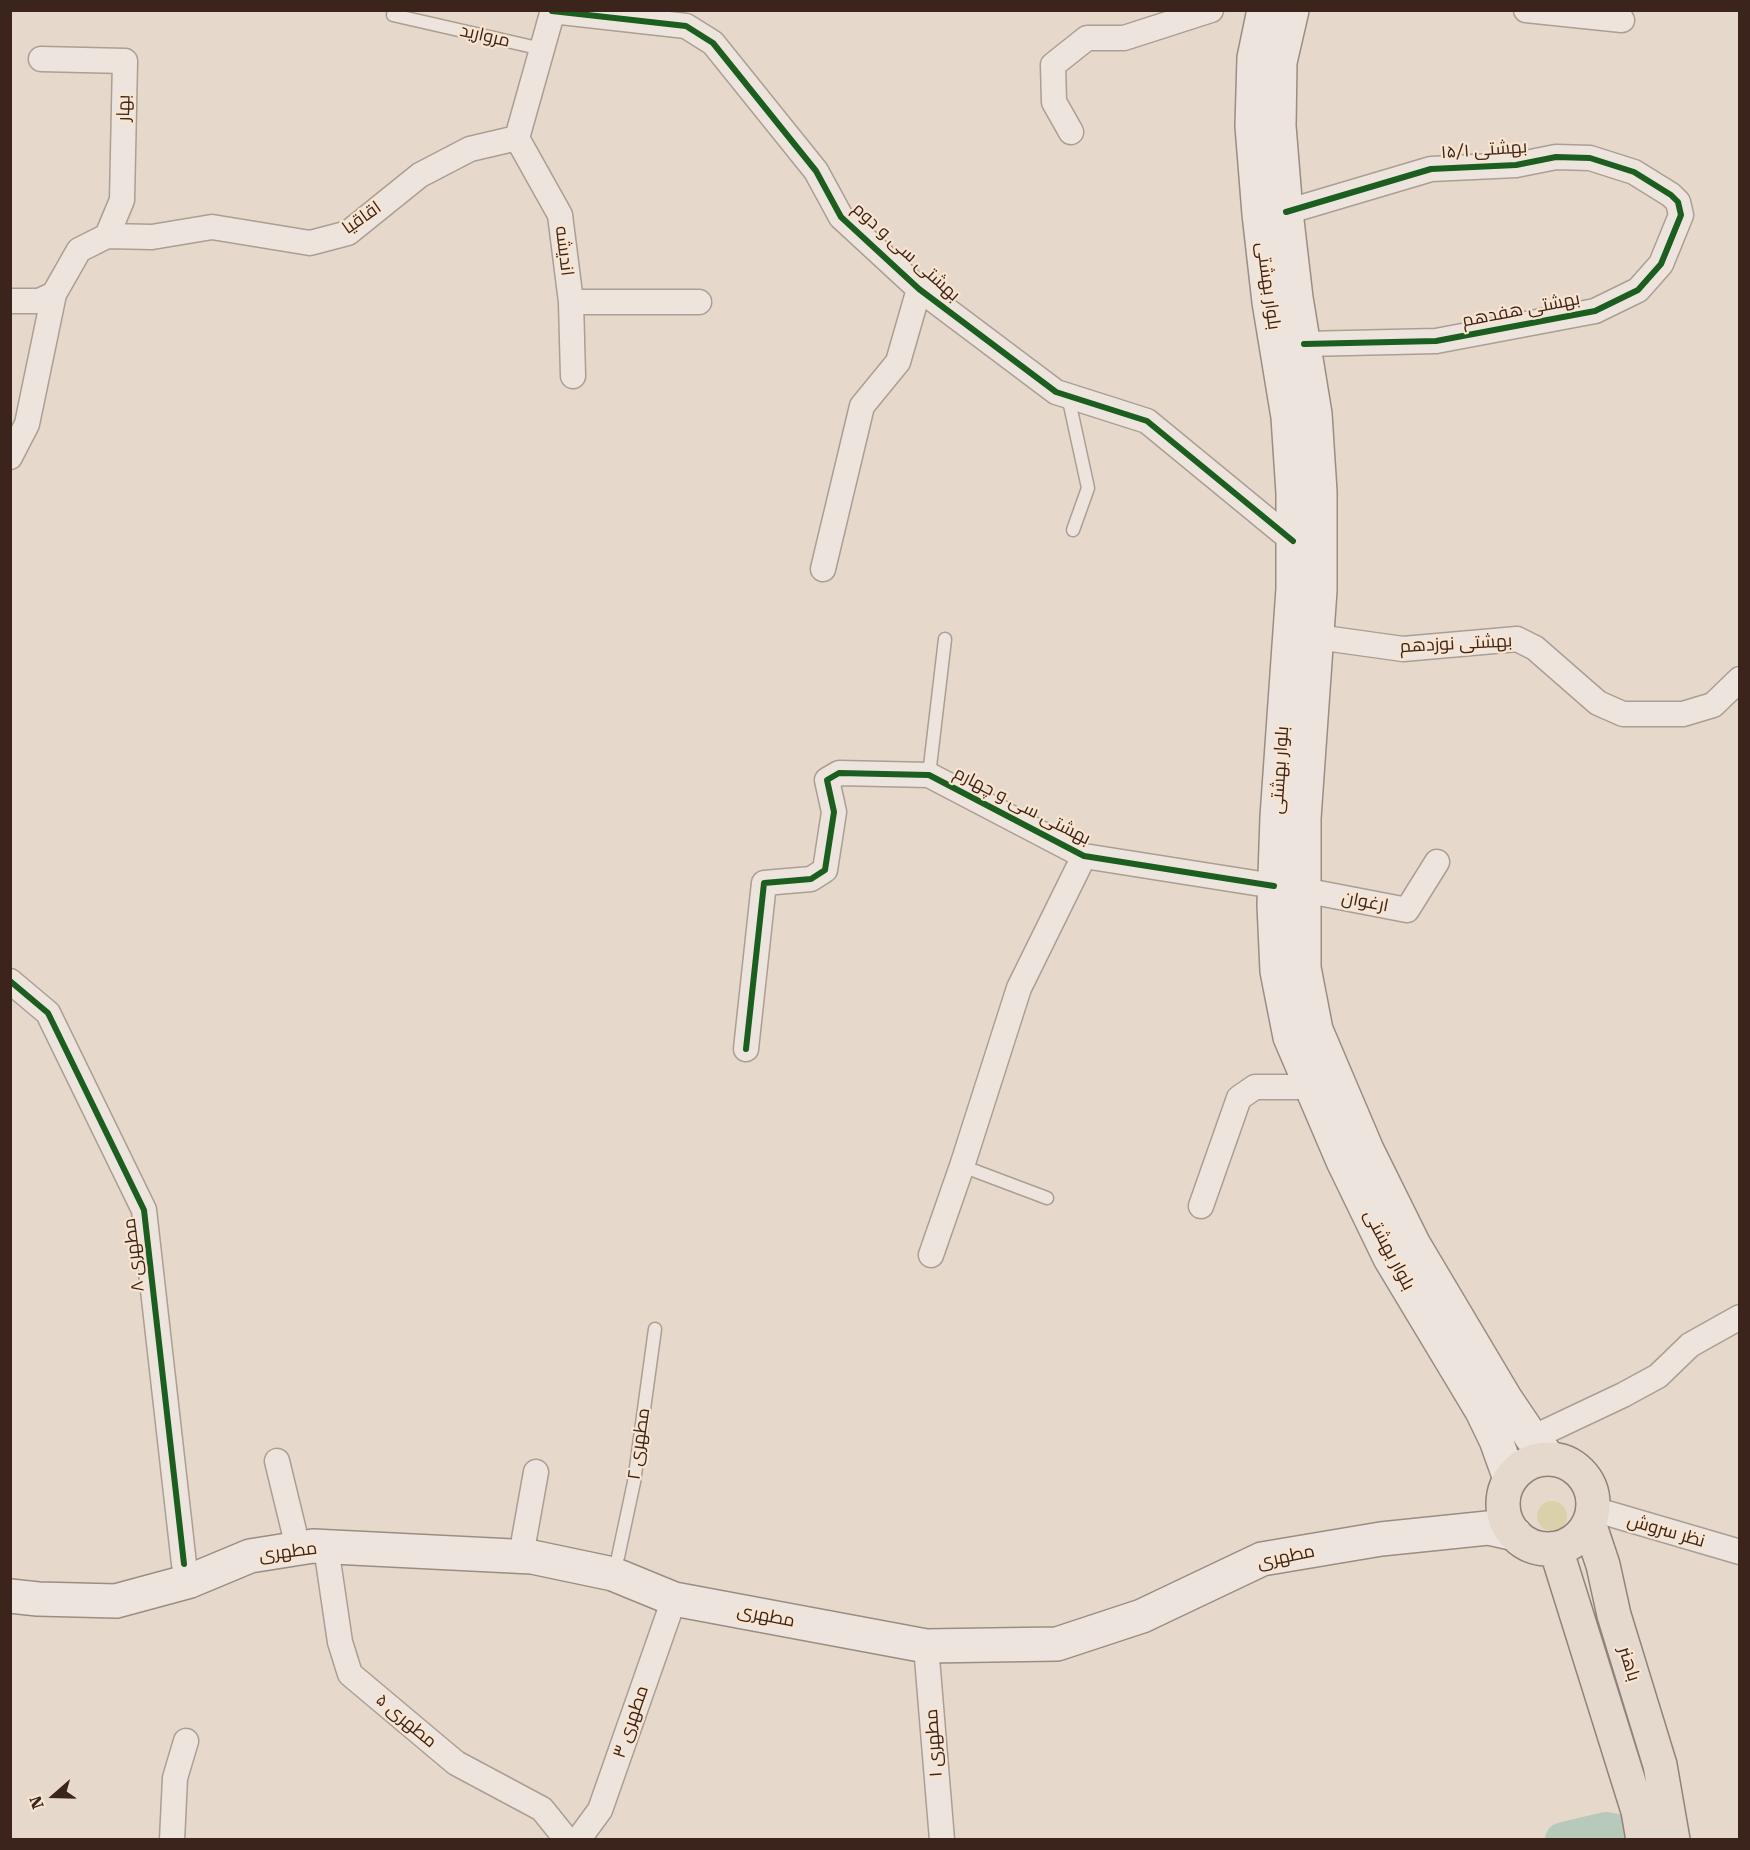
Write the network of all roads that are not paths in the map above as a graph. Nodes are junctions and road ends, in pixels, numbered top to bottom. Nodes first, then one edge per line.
1 (1211, 10) edge
2 (1264, 10) edge
3 (1292, 10) edge
4 (1526, 10) edge
5 (552, 11) edge
6 (393, 15) dead end
7 (1622, 20) dead end
8 (542, 49) junction
9 (42, 59) dead end
10 (1071, 132) dead end
11 (517, 138) junction
12 (1678, 202) joint
13 (1286, 212) junction
14 (107, 237) junction
15 (919, 289) junction
16 (54, 294) junction
17 (10, 301) edge
18 (571, 302) junction
19 (699, 302) dead end
20 (1304, 344) junction
21 (573, 376) dead end
22 (1068, 396) junction
23 (10, 457) edge
24 (1073, 530) dead end
25 (1293, 541) junction
26 (823, 569) dead end
27 (1317, 636) junction
28 (945, 639) dead end
29 (1740, 679) edge
30 (929, 775) junction
31 (1084, 856) junction
32 (1437, 862) dead end
33 (1289, 888) junction
34 (10, 981) edge
35 (746, 1049) dead end
36 (1310, 1087) junction
37 (962, 1166) junction
38 (1047, 1198) dead end
39 (1202, 1206) dead end
40 (931, 1255) dead end
41 (1740, 1317) edge
42 (655, 1329) dead end
43 (1540, 1448) junction
44 (277, 1461) dead end
45 (536, 1472) dead end
46 (1509, 1507) junction
47 (1591, 1516) junction
48 (294, 1531) junction
49 (524, 1539) junction
50 (326, 1547) junction
51 (1556, 1549) junction
52 (1740, 1552) edge
53 (618, 1557) junction
54 (184, 1564) junction
55 (10, 1578) edge
56 (10, 1596) edge
57 (674, 1599) junction
58 (926, 1646) junction
59 (186, 1741) dead end
60 (1649, 1819) edge
61 (172, 1839) edge
62 (567, 1839) edge
63 (578, 1839) edge
64 (942, 1839) edge
65 (1673, 1839) edge

1 - 10 street
2 - 25 main road, بلوار بهشتی
3 - 13 main road, بلوار بهشتی
4 - 7 street
5 - 8 street
5 - 15 street, بهشتی سی و دوم
6 - 8 lane, مروارید
8 - 11 street
9 - 14 street, بهار
11 - 14 street, اقاقیا
11 - 18 street, اندیشه
12 - 13 street, ۱۵/۱ بهشتی
12 - 20 street, بهشتی هفدهم
13 - 20 main road, بلوار بهشتی
14 - 16 street, اقاقیا
15 - 22 street, بهشتی سی و دوم
15 - 26 street
16 - 17 street
16 - 23 street, اقاقیا
18 - 19 street
18 - 21 street, اندیشه
20 - 27 main road, بلوار بهشتی
22 - 24 lane
22 - 25 street, بهشتی سی و دوم
25 - 33 main road, بلوار بهشتی
27 - 29 street, بهشتی نوزدهم
27 - 33 main road, بلوار بهشتی
28 - 30 lane
30 - 31 street, بهشتی سی و چهارم
30 - 35 street, بهشتی سی و چهارم
31 - 33 street, بهشتی سی و چهارم
31 - 37 street
32 - 33 street, ارغوان
33 - 36 main road, بلوار بهشتی
33 - 43 main road, بلوار بهشتی
34 - 54 street, مطهری ۸
36 - 39 street
36 - 46 main road, بلوار بهشتی
37 - 38 lane
37 - 40 street
41 - 43 street
42 - 53 lane, مطهری ۲
43 - 46 main road
43 - 47 main road
44 - 48 street
45 - 49 street
46 - 51 main road
46 - 53 main road, مطهری
46 - 58 main road, مطهری
47 - 51 main road
47 - 52 street, نظر سروش
47 - 60 main road, باهنر
48 - 49 main road, مطهری
48 - 54 main road, مطهری
49 - 53 main road, مطهری
50 - 56 main road, مطهری
50 - 57 main road, مطهری
50 - 62 street, مطهری ۵
51 - 60 main road, باهنر
54 - 55 main road, مطهری
57 - 58 main road, مطهری
57 - 63 street, مطهری ۳
58 - 64 street, مطهری ۱
59 - 61 street
60 - 65 main road

